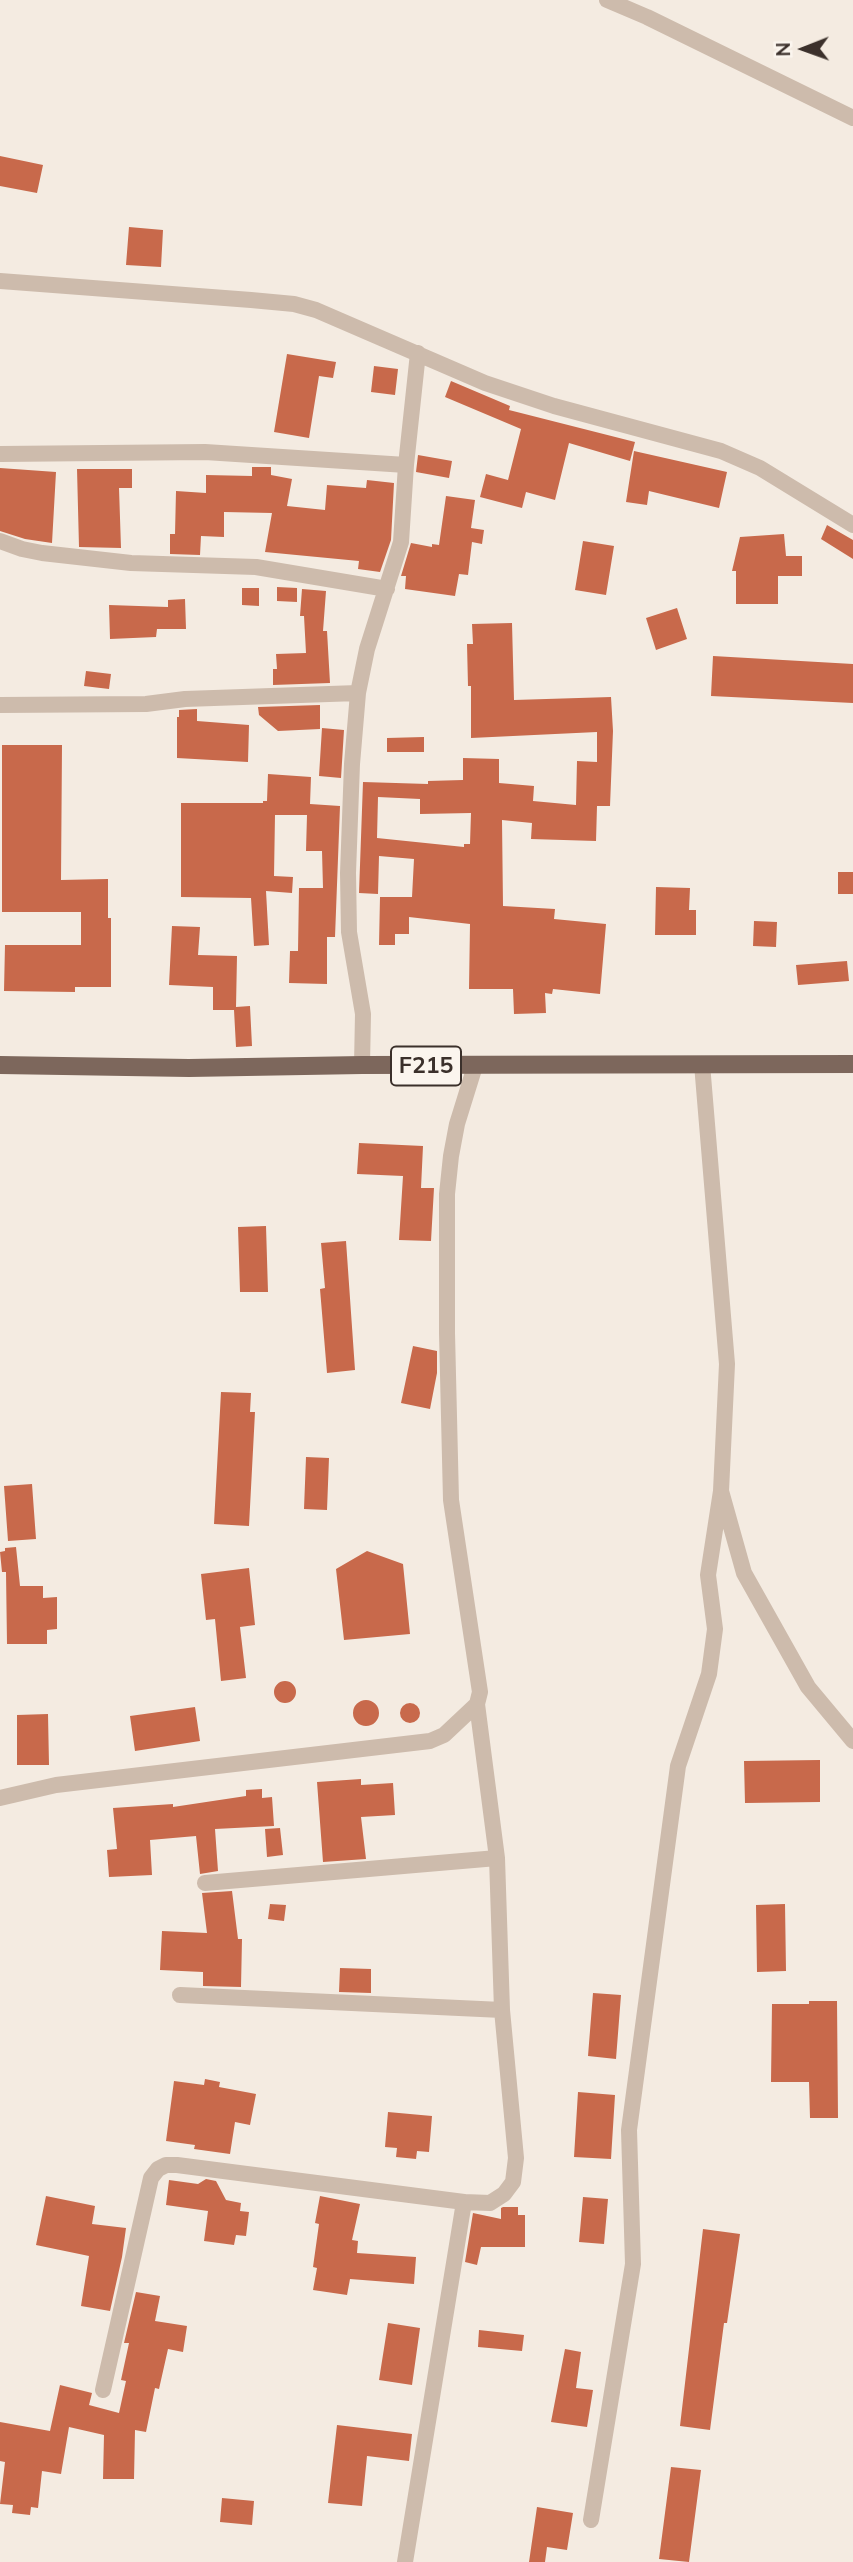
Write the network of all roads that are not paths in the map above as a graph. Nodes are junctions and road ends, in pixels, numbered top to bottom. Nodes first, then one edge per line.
1 (607, 0) edge
2 (853, 118) edge
3 (0, 281) edge
4 (418, 353) junction
5 (0, 454) edge
6 (406, 465) junction
7 (853, 525) edge
8 (0, 541) edge
9 (387, 589) junction
10 (358, 693) junction
11 (0, 705) edge
12 (702, 1064) junction
13 (853, 1064) edge
14 (0, 1065) edge
15 (362, 1065) junction
16 (475, 1066) junction
17 (721, 1491) junction
18 (477, 1704) junction
19 (853, 1741) edge
20 (0, 1798) edge
21 (497, 1858) junction
22 (205, 1882) dead end
23 (180, 1995) dead end
24 (502, 2010) junction
25 (464, 2202) junction
26 (103, 2390) dead end
27 (591, 2520) dead end
28 (405, 2562) edge

1 - 2 street
3 - 4 street
4 - 6 street
4 - 7 street
5 - 6 street
6 - 9 street
8 - 9 street
9 - 10 street
10 - 11 street
10 - 15 street
12 - 13 main road, F215
12 - 16 main road, F215
12 - 17 street
14 - 15 main road, F215
15 - 16 main road, F215
16 - 18 street
17 - 19 street
17 - 27 street
18 - 20 street
18 - 21 street
21 - 22 street
21 - 24 street
23 - 24 street
24 - 25 street
25 - 26 street
25 - 28 street

